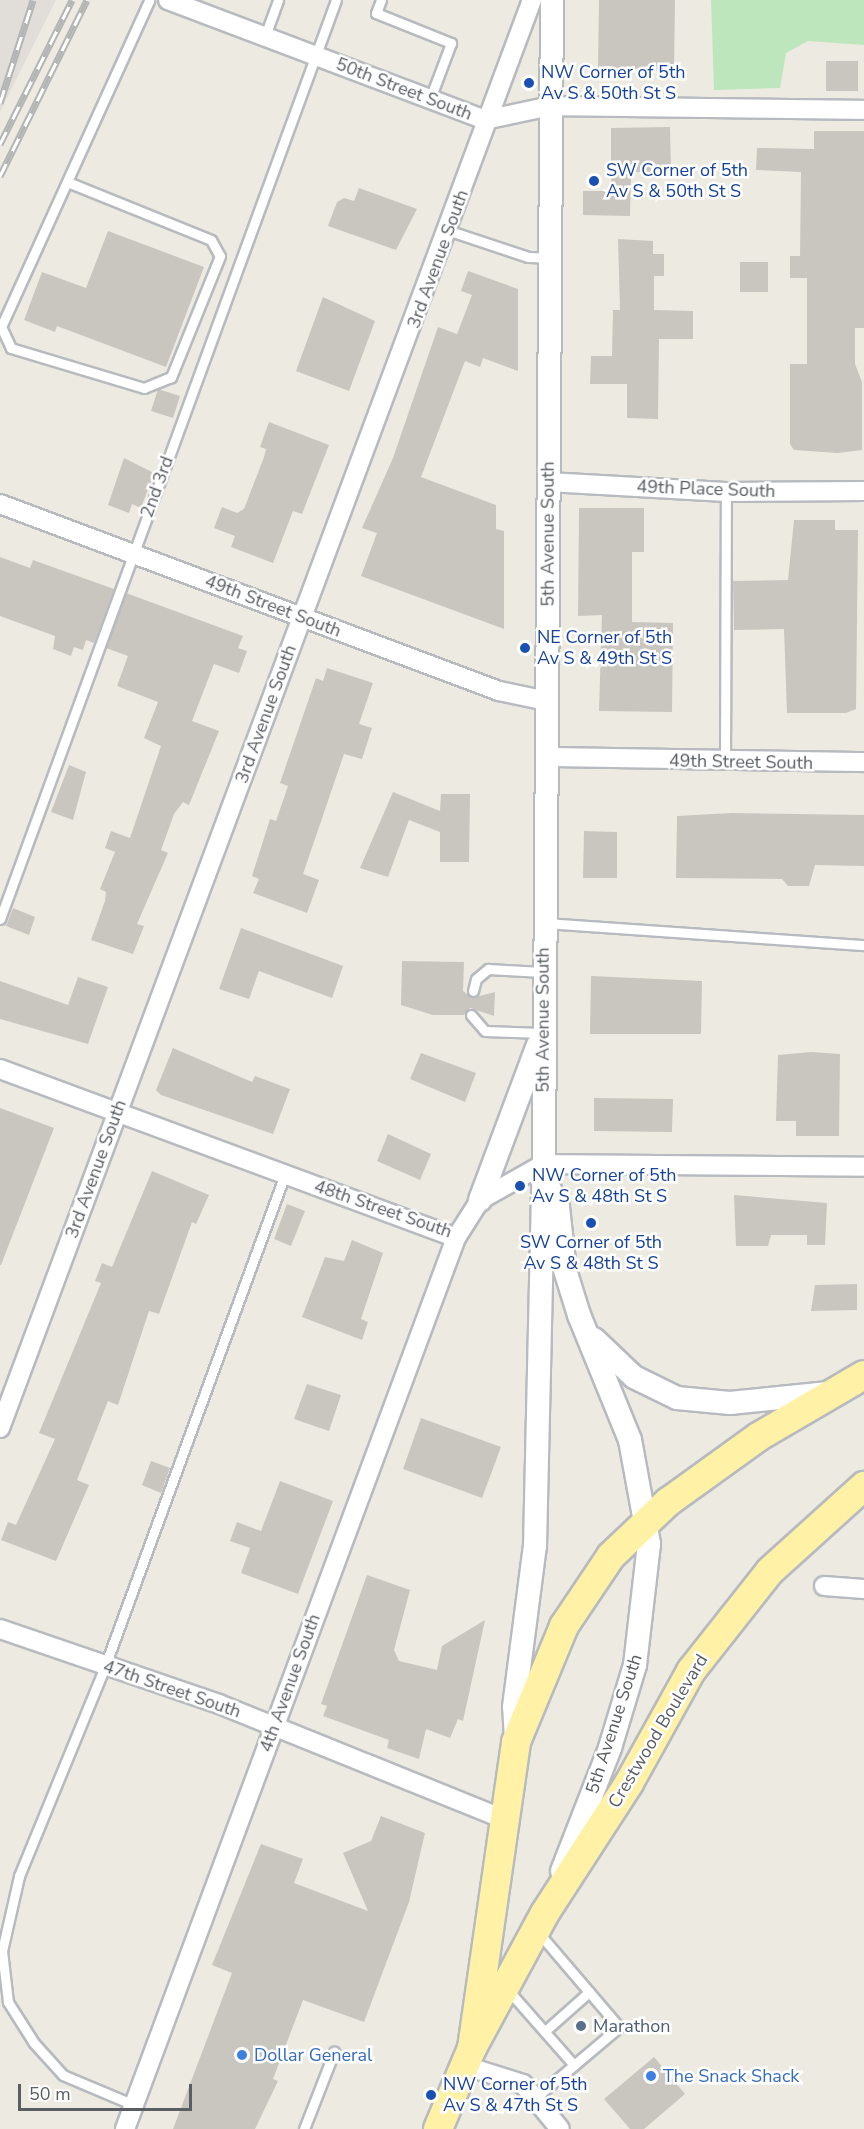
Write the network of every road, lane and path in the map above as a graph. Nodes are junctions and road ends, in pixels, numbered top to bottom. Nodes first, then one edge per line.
1 (149, 0) edge
2 (168, 0) edge
3 (278, 0) edge
4 (336, 0) edge
5 (381, 0) edge
6 (532, 0) edge
7 (552, 0) edge
8 (265, 36) junction
9 (317, 56) junction
10 (430, 99) junction
11 (551, 106) junction
12 (864, 110) edge
13 (485, 120) junction
14 (70, 183) junction
15 (450, 231) junction
16 (552, 258) junction
17 (548, 482) junction
18 (864, 491) edge
19 (726, 492) junction
20 (0, 504) edge
21 (132, 554) junction
22 (302, 617) junction
23 (547, 701) junction
24 (546, 757) junction
25 (864, 762) edge
26 (725, 764) junction
27 (0, 920) edge
28 (543, 922) junction
29 (864, 945) edge
30 (542, 972) junction
31 (473, 991) dead end
32 (471, 1016) dead end
33 (542, 1033) junction
34 (0, 1069) edge
35 (117, 1113) junction
36 (864, 1167) edge
37 (543, 1169) junction
38 (285, 1174) junction
39 (480, 1200) junction
40 (456, 1238) junction
41 (579, 1315) junction
42 (864, 1375) edge
43 (832, 1393) junction
44 (0, 1428) edge
45 (864, 1486) edge
46 (647, 1520) junction
47 (824, 1586) dead end
48 (864, 1589) edge
49 (0, 1629) edge
50 (105, 1666) junction
51 (274, 1726) junction
52 (516, 1742) junction
53 (509, 1821) junction
54 (541, 1922) junction
55 (506, 1988) junction
56 (589, 1992) junction
57 (545, 2031) junction
58 (334, 2052) dead end
59 (469, 2057) junction
60 (574, 2065) junction
61 (535, 2098) junction
62 (134, 2105) junction
63 (125, 2129) edge
64 (304, 2129) edge
65 (438, 2129) edge
66 (560, 2129) edge

1 - 14 lane
2 - 8 street, 50th Street South
3 - 8 lane
4 - 9 lane, 2nd 3rd
5 - 10 lane
6 - 13 street, 3rd Avenue South
7 - 11 street, 5th Avenue South
8 - 9 street, 50th Street South
9 - 10 street, 50th Street South
9 - 21 lane, 2nd 3rd
10 - 13 street, 50th Street South
11 - 12 street, 50th Street South
11 - 13 street, 50th Street South
11 - 16 street, 5th Avenue South
13 - 15 street, 3rd Avenue South
14 - 14 lane
15 - 16 lane
15 - 22 street, 3rd Avenue South
16 - 17 street, 5th Avenue South
17 - 19 street, 49th Place South
17 - 23 street, 5th Avenue South
18 - 19 street, 49th Place South
19 - 26 lane
20 - 21 street, 49th Street South
21 - 22 street, 49th Street South
21 - 27 lane, 2nd 3rd
22 - 23 street, 49th Street South
22 - 35 street, 3rd Avenue South
23 - 24 street, 5th Avenue South
24 - 26 street, 49th Street South
24 - 28 street, 5th Avenue South
25 - 26 street, 49th Street South
28 - 29 lane
28 - 30 street, 5th Avenue South
30 - 31 lane
30 - 33 street, 5th Avenue South
32 - 33 lane
33 - 37 street, 5th Avenue South
33 - 39 street
34 - 35 street, 48th Street South
35 - 38 street, 48th Street South
35 - 44 street, 3rd Avenue South
36 - 37 street, 48th Street South
37 - 39 street, 48th Street South
37 - 41 street, 5th Avenue South
37 - 52 street, 5th Avenue South
38 - 40 street, 48th Street South
38 - 50 lane
39 - 40 street, 48th Street South
40 - 51 street, 4th Avenue South
41 - 43 street
41 - 46 street, 5th Avenue South
42 - 43 main road
43 - 46 main road
45 - 54 main road, Crestwood Boulevard
46 - 52 main road
46 - 54 street, 5th Avenue South
47 - 48 street
49 - 50 street, 47th Street South
50 - 51 street, 47th Street South
50 - 62 lane
51 - 53 street, 47th Street South
51 - 62 street, 4th Avenue South
52 - 53 main road, 5th Avenue South
53 - 59 main road, 5th Avenue South
54 - 55 main road, 5th Avenue South
54 - 56 lane
55 - 57 lane
55 - 59 main road, 5th Avenue South
56 - 57 lane
56 - 60 lane
57 - 60 lane
58 - 64 lane
59 - 61 street
59 - 65 main road, 5th Avenue South
60 - 61 lane
61 - 66 street
62 - 63 street, 4th Avenue South

